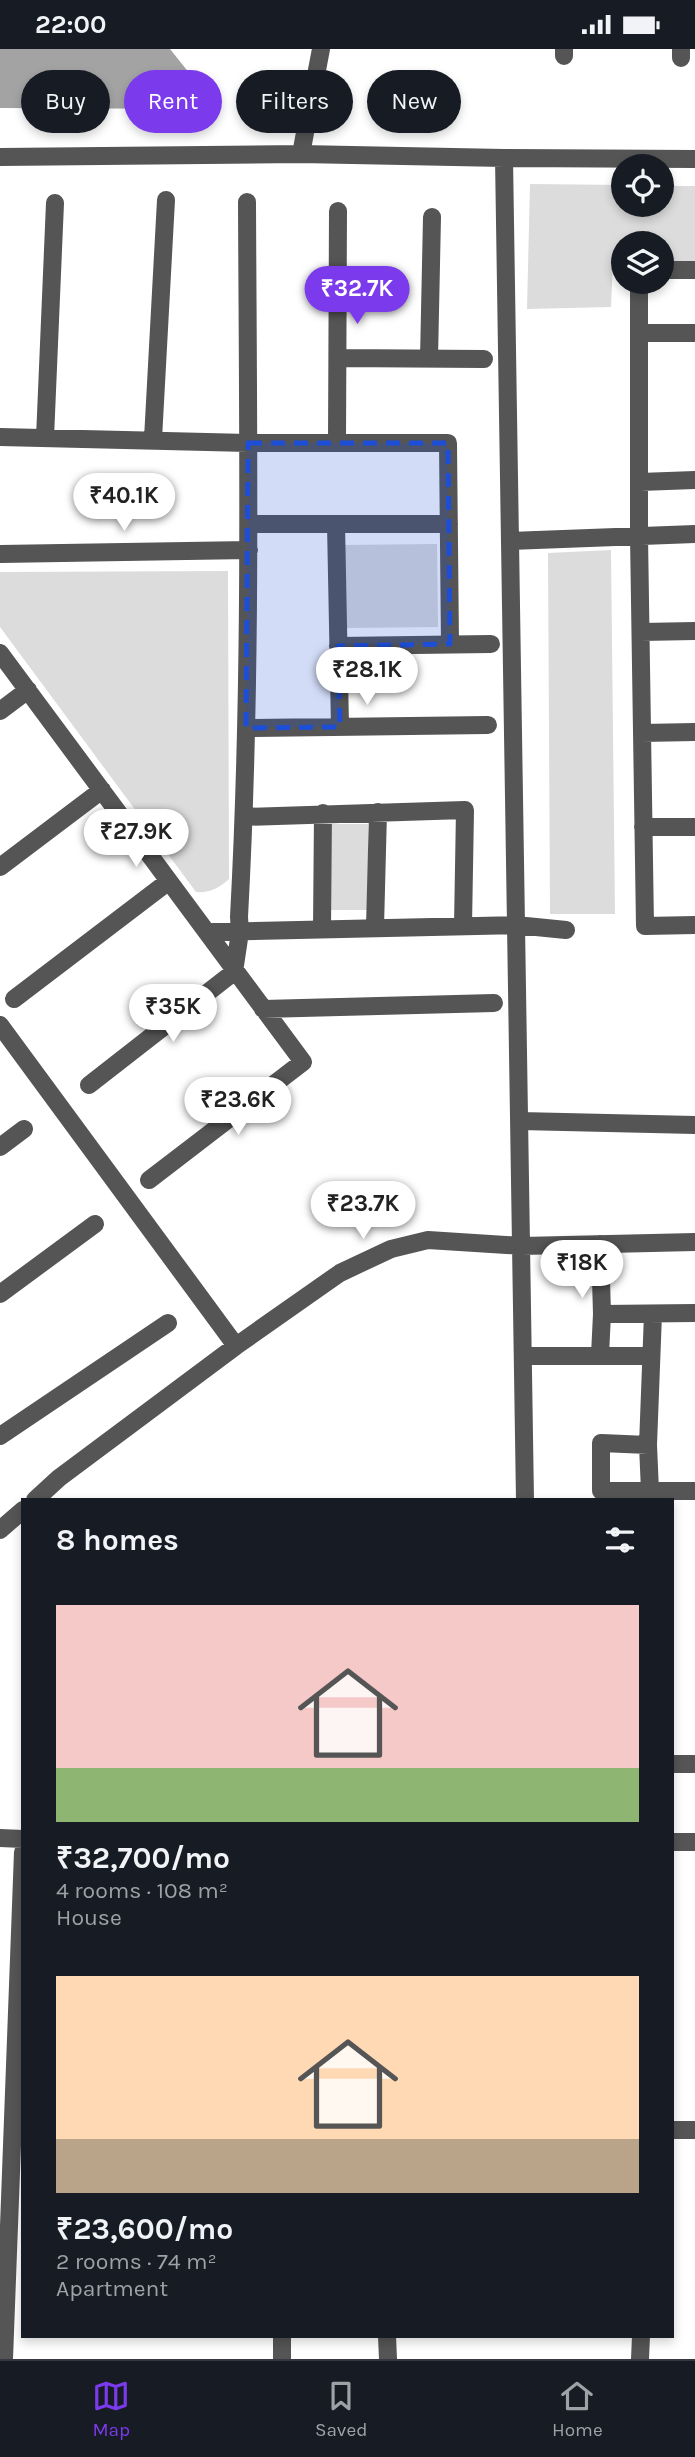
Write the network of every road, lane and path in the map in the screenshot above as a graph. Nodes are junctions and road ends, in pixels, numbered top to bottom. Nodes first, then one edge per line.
1 (321, 49) edge
2 (301, 154) junction
3 (0, 157) edge
4 (504, 158) junction
5 (695, 159) edge
6 (166, 200) dead end
7 (247, 202) dead end
8 (55, 203) dead end
9 (338, 211) dead end
10 (432, 217) dead end
11 (674, 270) edge
12 (695, 270) edge
13 (639, 294) edge
14 (640, 333) junction
15 (695, 333) edge
16 (338, 358) junction
17 (429, 359) junction
18 (484, 359) dead end
19 (0, 437) edge
20 (45, 438) junction
21 (153, 439) junction
22 (337, 442) junction
23 (248, 443) junction
24 (695, 480) edge
25 (640, 482) junction
26 (249, 524) junction
27 (336, 524) junction
28 (449, 524) junction
29 (695, 534) edge
30 (639, 536) junction
31 (510, 541) junction
32 (249, 550) junction
33 (0, 554) edge
34 (695, 631) edge
35 (641, 632) junction
36 (450, 644) junction
37 (491, 644) dead end
38 (338, 646) junction
39 (0, 653) edge
40 (27, 690) junction
41 (0, 711) edge
42 (488, 725) dead end
43 (340, 727) junction
44 (246, 728) junction
45 (695, 732) edge
46 (642, 733) junction
47 (102, 790) junction
48 (378, 812) junction
49 (323, 813) junction
50 (244, 817) junction
51 (643, 827) junction
52 (695, 827) edge
53 (0, 867) edge
54 (169, 881) junction
55 (516, 925) junction
56 (695, 925) edge
57 (463, 926) junction
58 (376, 927) junction
59 (322, 928) junction
60 (566, 930) dead end
61 (208, 932) junction
62 (240, 932) junction
63 (234, 972) junction
64 (14, 999) dead end
65 (494, 1003) dead end
66 (263, 1009) junction
67 (0, 1025) edge
68 (89, 1085) dead end
69 (520, 1121) junction
70 (695, 1125) edge
71 (24, 1129) dead end
72 (0, 1147) edge
73 (149, 1180) dead end
74 (95, 1224) dead end
75 (695, 1242) edge
76 (600, 1244) junction
77 (522, 1246) junction
78 (0, 1294) edge
79 (695, 1313) edge
80 (602, 1314) junction
81 (653, 1314) junction
82 (168, 1323) dead end
83 (236, 1346) junction
84 (600, 1355) junction
85 (523, 1356) junction
86 (651, 1356) junction
87 (0, 1436) edge
88 (648, 1445) junction
89 (650, 1491) junction
90 (695, 1492) edge
91 (37, 1498) edge
92 (525, 1498) edge
93 (21, 1512) edge
94 (0, 1531) edge
95 (674, 1764) edge
96 (695, 1765) edge
97 (0, 1838) edge
98 (21, 1839) edge
99 (674, 1842) edge
100 (695, 1842) edge
101 (21, 1904) edge
102 (674, 2130) edge
103 (695, 2130) edge
104 (282, 2338) edge
105 (387, 2338) edge
106 (642, 2338) edge
107 (4, 2359) edge
108 (282, 2359) edge
109 (388, 2359) edge
110 (640, 2359) edge

1 - 2 street
2 - 3 street
2 - 4 street
4 - 5 street
4 - 31 street
6 - 21 street
7 - 23 street
8 - 20 street
9 - 16 street
10 - 17 street
11 - 12 street
13 - 14 street
14 - 15 street
14 - 25 street
16 - 17 street
16 - 22 street
17 - 18 street
19 - 20 street
20 - 21 street
21 - 23 street
22 - 23 street
22 - 28 street
23 - 26 street
24 - 25 street
25 - 30 street
26 - 27 street
26 - 32 street
27 - 28 street
27 - 38 street
28 - 36 street
29 - 30 street
30 - 31 street
30 - 35 street
31 - 55 street
32 - 33 street
32 - 44 street
34 - 35 street
35 - 46 street
36 - 37 street
36 - 38 street
38 - 43 street
39 - 40 street
40 - 41 street
40 - 47 street
42 - 43 street
43 - 44 street
44 - 50 street
45 - 46 street
46 - 51 street
47 - 53 street
47 - 54 street
48 - 49 street
48 - 57 street
48 - 58 street
49 - 50 street
49 - 59 street
50 - 62 street
51 - 52 street
51 - 56 street
54 - 61 street
54 - 64 street
55 - 57 street
55 - 60 street
55 - 69 street
57 - 58 street
58 - 59 street
59 - 62 street
61 - 62 street
61 - 63 street
62 - 63 street
63 - 66 street
63 - 68 street
65 - 66 street
66 - 73 street
67 - 83 street
69 - 70 street
69 - 77 street
71 - 72 street
74 - 78 street
75 - 76 street
76 - 77 street
76 - 80 street
77 - 83 street
77 - 85 street
79 - 81 street
80 - 81 street
80 - 84 street
81 - 86 street
82 - 87 street
83 - 91 street
84 - 85 street
84 - 86 street
85 - 92 street
86 - 88 street
88 - 89 street
88 - 89 street
89 - 90 street
93 - 94 street
95 - 96 street
97 - 98 street
99 - 100 street
101 - 107 street
102 - 103 street
104 - 108 street
105 - 109 street
106 - 110 street

